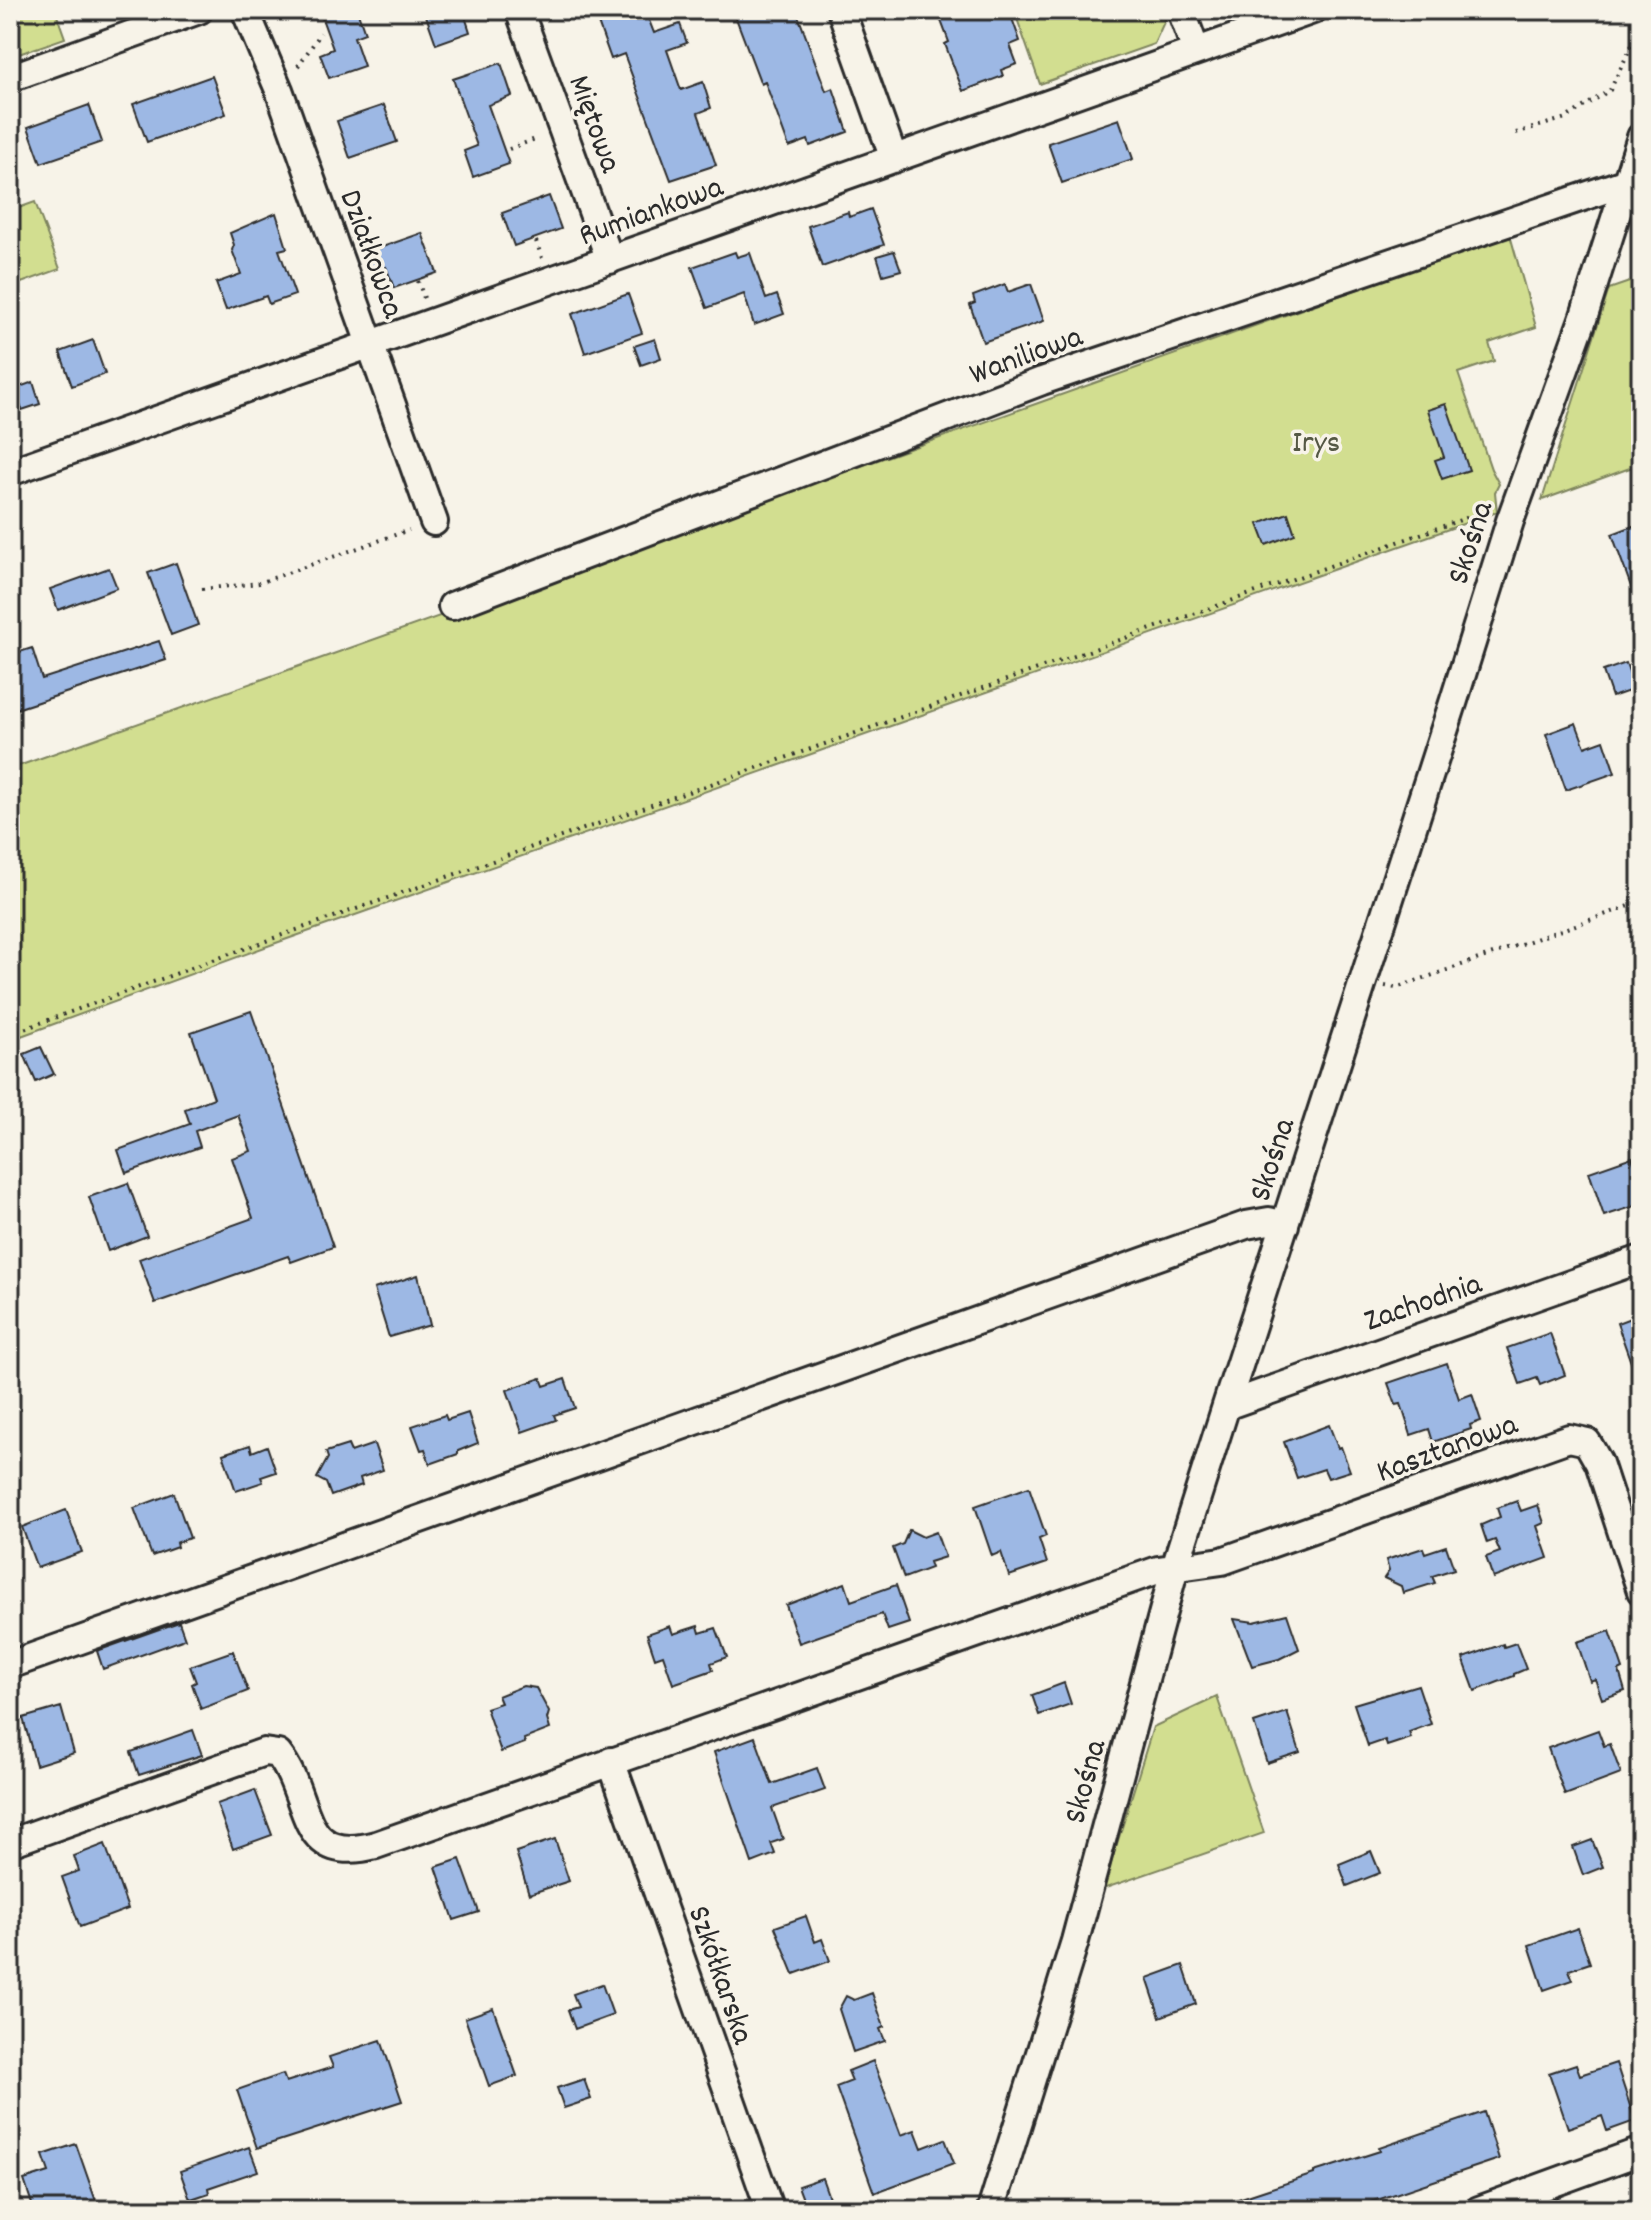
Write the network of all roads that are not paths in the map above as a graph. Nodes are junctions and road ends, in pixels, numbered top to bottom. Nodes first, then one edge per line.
1 (199, 10) edge
2 (245, 10) edge
3 (519, 10) edge
4 (841, 10) edge
5 (1181, 10) edge
6 (1313, 10) edge
7 (1196, 51) junction
8 (10, 78) edge
9 (1641, 137) edge
10 (894, 159) junction
11 (1627, 182) junction
12 (610, 260) junction
13 (371, 345) junction
14 (10, 472) edge
15 (434, 522) road end
16 (452, 606) dead end
17 (1285, 1225) junction
18 (1641, 1259) edge
19 (1226, 1406) junction
20 (1175, 1567) junction
21 (1641, 1591) edge
22 (10, 1665) edge
23 (611, 1761) junction
24 (10, 1843) edge
25 (1641, 2151) edge
26 (770, 2210) edge
27 (991, 2210) edge
28 (1479, 2210) edge

1 - 8 street
2 - 13 street, Działkowca
3 - 12 street, Miętowa
4 - 10 street
5 - 7 street
6 - 7 street, Rumiankowa
7 - 10 street, Rumiankowa
9 - 11 street, Skośna
10 - 12 street, Rumiankowa
11 - 16 street, Waniliowa
11 - 17 street, Skośna
12 - 13 street, Rumiankowa
13 - 14 street, Rumiankowa
13 - 15 street, Działkowca
17 - 19 street, Skośna
17 - 22 street
18 - 19 street, Zachodnia
19 - 20 street, Skośna
20 - 21 street, Kasztanowa
20 - 23 street, Kasztanowa
20 - 27 street, Skośna
23 - 24 street, Kasztanowa
23 - 26 street, Szkółkarska
25 - 28 street

